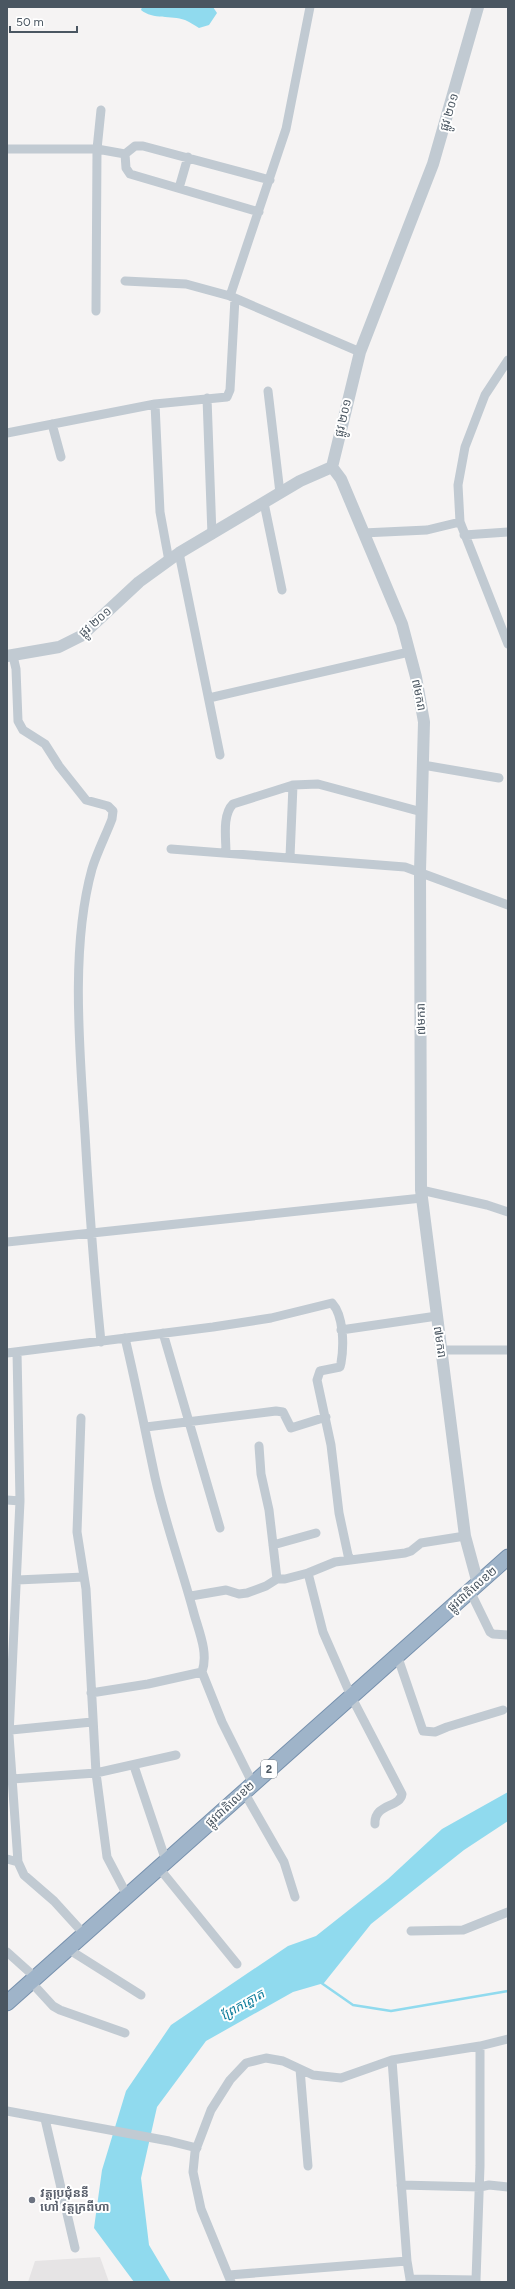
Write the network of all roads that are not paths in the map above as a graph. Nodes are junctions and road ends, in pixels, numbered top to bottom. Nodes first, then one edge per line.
1 (310, 7) edge
2 (478, 7) edge
3 (101, 110) dead end
4 (7, 149) edge
5 (97, 149) junction
6 (125, 154) junction
7 (188, 157) junction
8 (270, 180) junction
9 (179, 188) junction
10 (259, 212) junction
11 (125, 281) dead end
12 (233, 297) junction
13 (96, 311) dead end
14 (360, 352) junction
15 (508, 360) edge
16 (268, 391) dead end
17 (207, 398) junction
18 (155, 404) junction
19 (52, 424) junction
20 (7, 433) edge
21 (61, 457) dead end
22 (332, 467) junction
23 (280, 493) junction
24 (264, 503) junction
25 (460, 522) junction
26 (508, 532) edge
27 (363, 533) junction
28 (212, 535) junction
29 (464, 536) junction
30 (179, 553) junction
31 (169, 561) junction
32 (282, 590) dead end
33 (508, 644) edge
34 (409, 652) junction
35 (9, 655) edge
36 (209, 698) junction
37 (220, 755) dead end
38 (423, 765) junction
39 (499, 778) dead end
40 (293, 785) junction
41 (422, 812) junction
42 (171, 849) dead end
43 (226, 853) junction
44 (290, 857) junction
45 (420, 871) junction
46 (508, 904) edge
47 (422, 1194) junction
48 (508, 1212) edge
49 (90, 1234) junction
50 (7, 1242) edge
51 (437, 1316) junction
52 (341, 1330) junction
53 (163, 1332) junction
54 (125, 1338) junction
55 (101, 1342) junction
56 (441, 1350) junction
57 (508, 1350) edge
58 (17, 1352) junction
59 (7, 1353) edge
60 (326, 1417) junction
61 (81, 1418) dead end
62 (189, 1421) junction
63 (146, 1427) junction
64 (259, 1446) dead end
65 (7, 1500) edge
66 (20, 1501) junction
67 (220, 1528) dead end
68 (316, 1533) dead end
69 (465, 1536) junction
70 (273, 1544) junction
71 (508, 1557) edge
72 (352, 1560) junction
73 (308, 1573) junction
74 (84, 1577) junction
75 (277, 1579) junction
76 (17, 1580) junction
77 (474, 1587) junction
78 (190, 1596) junction
79 (508, 1635) edge
80 (397, 1655) junction
81 (202, 1672) junction
82 (91, 1693) junction
83 (351, 1696) junction
84 (503, 1710) dead end
85 (92, 1722) junction
86 (9, 1733) edge
87 (176, 1755) dead end
88 (134, 1766) junction
89 (96, 1773) junction
90 (12, 1779) junction
91 (249, 1788) junction
92 (375, 1824) dead end
93 (7, 1859) edge
94 (18, 1862) junction
95 (162, 1865) junction
96 (127, 1895) junction
97 (295, 1897) dead end
98 (508, 1912) edge
99 (411, 1931) dead end
100 (84, 1934) junction
101 (68, 1949) junction
102 (7, 1952) edge
103 (237, 1964) dead end
104 (33, 1980) junction
105 (141, 1995) dead end
106 (7, 2003) edge
107 (125, 2033) dead end
108 (508, 2039) edge
109 (480, 2046) junction
110 (392, 2060) junction
111 (300, 2069) junction
112 (7, 2111) edge
113 (45, 2119) junction
114 (196, 2148) junction
115 (308, 2166) dead end
116 (401, 2185) junction
117 (480, 2187) junction
118 (508, 2187) edge
119 (75, 2248) dead end
120 (407, 2261) junction
121 (230, 2279) edge
122 (410, 2280) edge
123 (476, 2281) edge

1 - 8 street
2 - 14 street, ផ្លូវ ២០១
3 - 5 street
4 - 5 street
5 - 6 street
5 - 13 street
6 - 7 street
6 - 9 street
7 - 8 street
7 - 9 street
8 - 10 street
9 - 10 street
10 - 12 street
11 - 12 street
12 - 14 street
12 - 17 street
14 - 22 street, ផ្លូវ ២០១
15 - 25 street
16 - 23 street
17 - 18 street
17 - 28 street
18 - 19 street
18 - 31 street
19 - 20 street
19 - 21 street
22 - 23 street, ផ្លូវ ២០១
22 - 27 street, ៧មករា
23 - 24 street, ផ្លូវ ២០១
24 - 28 street, ផ្លូវ ២០១
24 - 32 street
25 - 27 street
25 - 29 street
26 - 29 street
27 - 34 street, ៧មករា
28 - 30 street, ផ្លូវ ២០១
29 - 33 street
30 - 31 street, ផ្លូវ ២០១
30 - 36 street
31 - 35 street, ផ្លូវ ២០១
34 - 36 street
34 - 38 street, ៧មករា
35 - 49 street
36 - 37 street
38 - 39 street
38 - 41 street, ៧មករា
40 - 41 street
40 - 43 street
40 - 44 street
41 - 45 street, ៧មករា
42 - 43 street
43 - 44 street
44 - 45 street
45 - 46 street
45 - 47 street, ៧មករា
47 - 48 street
47 - 49 street
47 - 51 street, ៧មករា
49 - 50 street
49 - 55 street
51 - 52 street
51 - 56 street, ៧មករា
52 - 53 street
52 - 60 street
53 - 54 street
53 - 62 street
54 - 55 street
54 - 63 street
55 - 58 street
56 - 57 street
56 - 69 street, ៧មករា
58 - 59 street
58 - 66 street
60 - 62 street
60 - 72 street
61 - 74 street
62 - 63 street
62 - 67 street
63 - 78 street
64 - 70 street
65 - 66 street
66 - 76 street
68 - 70 street
69 - 72 street
69 - 77 street, ៧មករា
70 - 75 street
71 - 77 highway, ផ្លូវជាតិលេខ២ / 2
72 - 73 street
73 - 75 street
73 - 83 street
74 - 76 street
74 - 82 street
75 - 78 street
76 - 86 street
77 - 79 street
77 - 80 highway, ផ្លូវជាតិលេខ២ / 2
78 - 81 street
80 - 83 highway, ផ្លូវជាតិលេខ២ / 2
80 - 84 street
81 - 82 street
81 - 91 street
82 - 85 street
83 - 91 highway, ផ្លូវជាតិលេខ២ / 2
83 - 92 street
85 - 86 street
85 - 89 street
86 - 90 street
87 - 88 street
88 - 89 street
88 - 95 street
89 - 90 street
89 - 96 street
90 - 94 street
91 - 95 highway, ផ្លូវជាតិលេខ២ / 2
91 - 97 street
93 - 94 street
94 - 100 street
95 - 96 highway, ផ្លូវជាតិលេខ២ / 2
95 - 103 street
96 - 100 highway, ផ្លូវជាតិលេខ២ / 2
98 - 99 street
100 - 101 highway, ផ្លូវជាតិលេខ២ / 2
101 - 104 highway, ផ្លូវជាតិលេខ២ / 2
101 - 105 street
102 - 104 street
104 - 106 highway, ផ្លូវជាតិលេខ២ / 2
104 - 107 street
108 - 109 street
109 - 110 street
109 - 117 street
110 - 111 street
110 - 116 street
111 - 114 street
111 - 115 street
112 - 113 street
113 - 114 street
113 - 119 street
114 - 121 street
116 - 117 street
116 - 120 street
117 - 118 street
117 - 123 street
120 - 121 street
120 - 122 street
122 - 123 street

